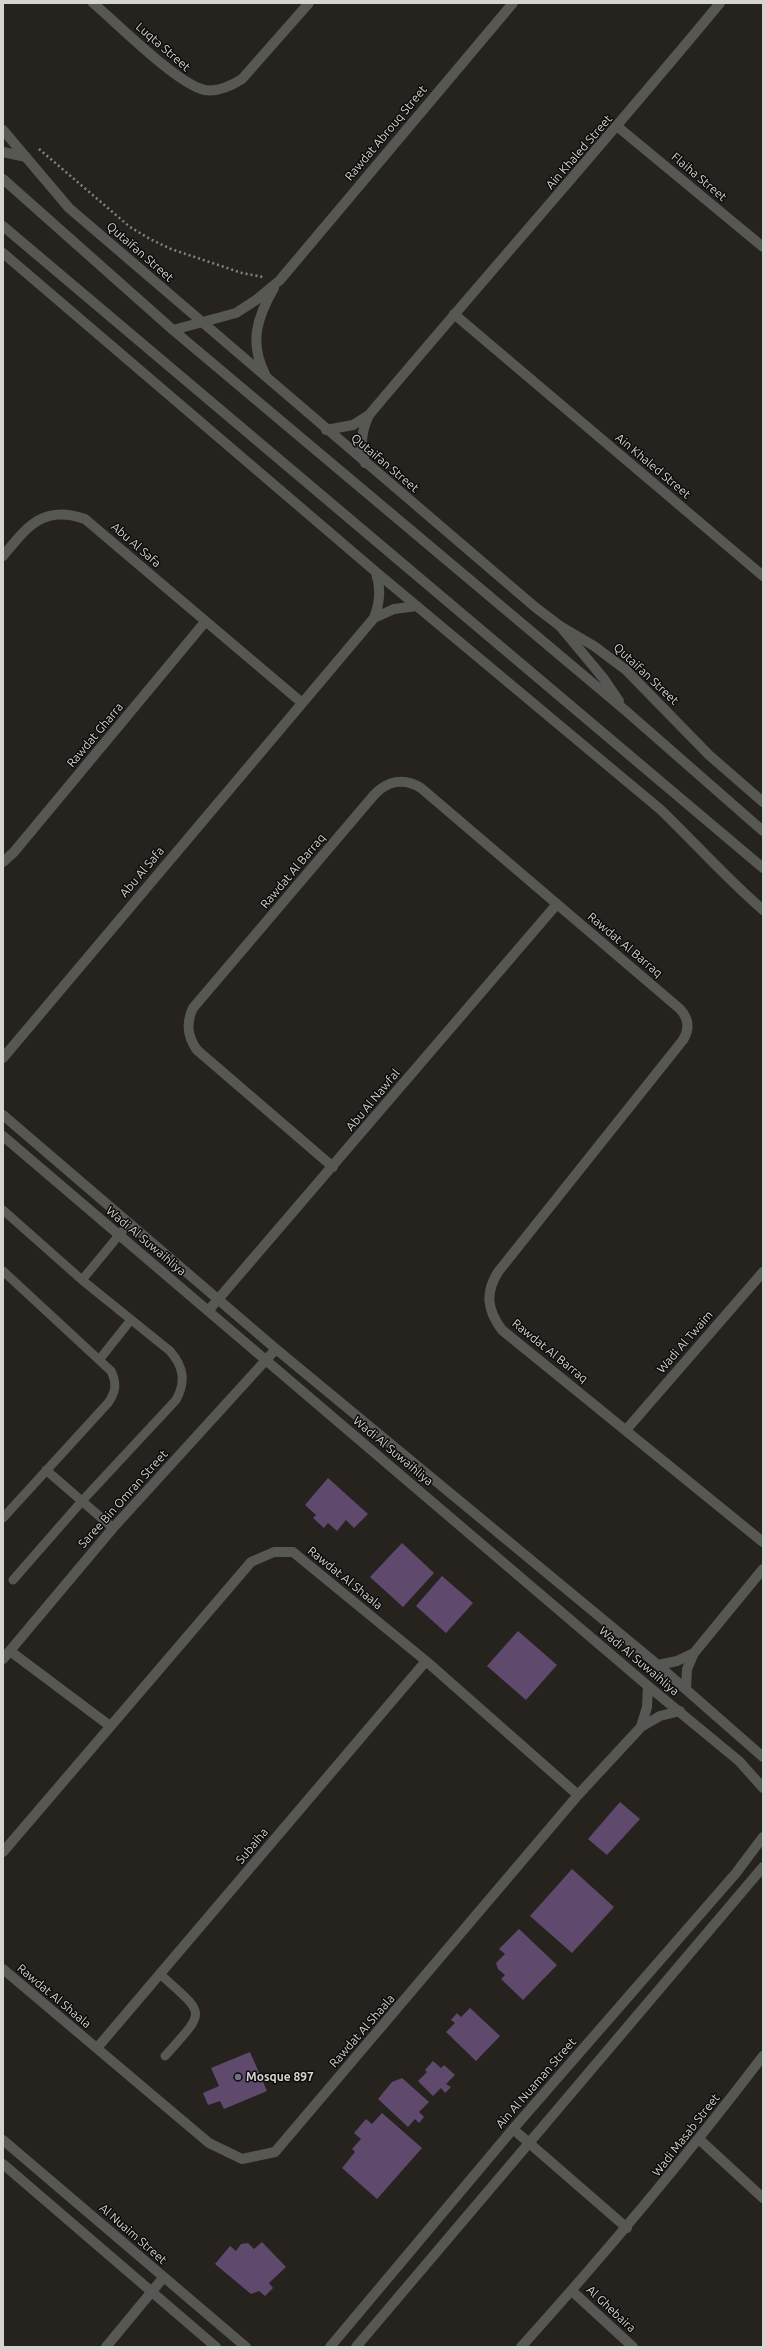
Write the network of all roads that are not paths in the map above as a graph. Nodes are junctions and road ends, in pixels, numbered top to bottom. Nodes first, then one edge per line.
1 (93, 3) edge
2 (309, 3) edge
3 (513, 3) edge
4 (720, 3) edge
5 (618, 127) junction
6 (3, 130) edge
7 (3, 152) edge
8 (26, 157) junction
9 (3, 179) edge
10 (3, 226) edge
11 (763, 247) edge
12 (3, 253) edge
13 (280, 280) junction
14 (454, 314) junction
15 (202, 322) junction
16 (173, 330) junction
17 (266, 378) junction
18 (369, 415) junction
19 (326, 430) junction
20 (365, 463) junction
21 (3, 556) edge
22 (376, 572) junction
23 (763, 576) edge
24 (417, 606) junction
25 (374, 618) junction
26 (205, 622) junction
27 (560, 626) junction
28 (301, 702) junction
29 (626, 711) junction
30 (763, 802) edge
31 (763, 830) edge
32 (3, 862) edge
33 (763, 868) edge
34 (557, 904) junction
35 (763, 910) edge
36 (3, 1058) edge
37 (3, 1115) edge
38 (3, 1136) edge
39 (333, 1167) junction
40 (3, 1210) edge
41 (129, 1223) junction
42 (119, 1235) junction
43 (3, 1271) edge
44 (763, 1272) edge
45 (82, 1280) junction
46 (219, 1300) junction
47 (208, 1311) junction
48 (130, 1321) junction
49 (276, 1349) junction
50 (99, 1360) junction
51 (265, 1360) junction
52 (626, 1430) junction
53 (46, 1470) junction
54 (82, 1500) junction
55 (3, 1518) edge
56 (113, 1528) junction
57 (763, 1542) edge
58 (763, 1569) edge
59 (13, 1580) dead end
60 (694, 1653) junction
61 (6, 1655) edge
62 (426, 1661) junction
63 (658, 1665) junction
64 (648, 1686) junction
65 (686, 1689) junction
66 (680, 1711) junction
67 (110, 1726) junction
68 (641, 1727) junction
69 (763, 1757) edge
70 (763, 1788) edge
71 (578, 1795) junction
72 (763, 1837) edge
73 (3, 1852) edge
74 (763, 1868) edge
75 (3, 1969) edge
76 (160, 1974) junction
77 (97, 2048) junction
78 (164, 2056) dead end
79 (763, 2056) edge
80 (513, 2129) junction
81 (3, 2140) edge
82 (700, 2140) junction
83 (529, 2142) junction
84 (3, 2164) edge
85 (763, 2198) edge
86 (627, 2228) junction
87 (163, 2278) junction
88 (151, 2291) junction
89 (572, 2291) junction
90 (106, 2347) edge
91 (216, 2347) edge
92 (246, 2347) edge
93 (330, 2347) edge
94 (356, 2347) edge
95 (521, 2347) edge
96 (633, 2347) edge

1 - 2 street, Luqta Street
3 - 13 street, Rawdat Abrouq Street
4 - 5 street, Ain Khaled Street
5 - 11 street, Flaiha Street
5 - 14 street, Ain Khaled Street
6 - 8 street, Qutaifan Street
7 - 8 street
8 - 15 street, Qutaifan Street
9 - 16 street
10 - 33 street
12 - 22 street
13 - 15 street, Rawdat Abrouq Street
13 - 17 street, Rawdat Abrouq Street
14 - 18 street, Ain Khaled Street
14 - 23 street, Ain Khaled Street
15 - 16 street, Rawdat Abrouq Street
15 - 17 street, Qutaifan Street
16 - 29 street
17 - 19 street, Qutaifan Street
18 - 19 street, Ain Khaled Street
18 - 20 street, Ain Khaled Street
19 - 20 street, Qutaifan Street
20 - 27 street, Qutaifan Street
21 - 26 street, Abu Al Safa
22 - 24 street
22 - 25 street, Abu Al Safa
24 - 25 street, Abu Al Safa
24 - 35 street
25 - 28 street, Abu Al Safa
26 - 28 street, Abu Al Safa
26 - 32 street, Rawdat Gharra
27 - 29 street
27 - 30 street, Qutaifan Street
28 - 36 street, Abu Al Safa
29 - 31 street
34 - 39 street, Abu Al Nawfal
34 - 39 street, Rawdat Al Barraq
34 - 52 street, Rawdat Al Barraq
37 - 41 street, Wadi Al Suwaihliya
38 - 42 street, Wadi Al Suwaihliya
39 - 46 street, Abu Al Nawfal
40 - 45 lane
41 - 42 lane
41 - 46 street, Wadi Al Suwaihliya
42 - 45 lane
42 - 47 street, Wadi Al Suwaihliya
43 - 50 lane
44 - 52 street, Wadi Al Twaim
45 - 48 lane
46 - 47 street, Abu Al Nawfal
46 - 49 street, Wadi Al Suwaihliya
47 - 51 street, Wadi Al Suwaihliya
48 - 50 lane
48 - 54 lane
49 - 51 street, Saree Bin Omran Street
49 - 63 street, Wadi Al Suwaihliya
50 - 53 lane
51 - 56 street, Saree Bin Omran Street
51 - 64 street, Wadi Al Suwaihliya
52 - 57 street, Rawdat Al Barraq
53 - 54 lane
53 - 55 lane
54 - 56 lane
54 - 59 lane
56 - 61 street, Saree Bin Omran Street
58 - 60 street
60 - 63 street
60 - 65 street
61 - 67 street
62 - 67 street, Rawdat Al Shaala
62 - 71 street, Rawdat Al Shaala
62 - 76 street, Subaiha
63 - 65 street, Wadi Al Suwaihliya
64 - 66 street, Wadi Al Suwaihliya
64 - 68 street, Rawdat Al Shaala
65 - 69 street, Wadi Al Suwaihliya
66 - 68 street, Rawdat Al Shaala
66 - 70 street, Wadi Al Suwaihliya
67 - 73 street, Rawdat Al Shaala
68 - 71 street, Rawdat Al Shaala
71 - 77 street, Rawdat Al Shaala
72 - 80 street, Ain Al Nuaman Street
74 - 83 street
75 - 77 street, Rawdat Al Shaala
76 - 77 street, Subaiha
76 - 78 lane
79 - 82 street, Wadi Masab Street
80 - 83 street
80 - 93 street, Ain Al Nuaman Street
81 - 87 street, Al Nuaim Street
82 - 85 street
82 - 86 street, Wadi Masab Street
83 - 86 street
83 - 94 street
84 - 88 street
86 - 89 street, Wadi Masab Street
87 - 88 street
87 - 92 street, Al Nuaim Street
88 - 90 street
88 - 91 street
89 - 95 street, Wadi Masab Street
89 - 96 street, Al Ghebaira

